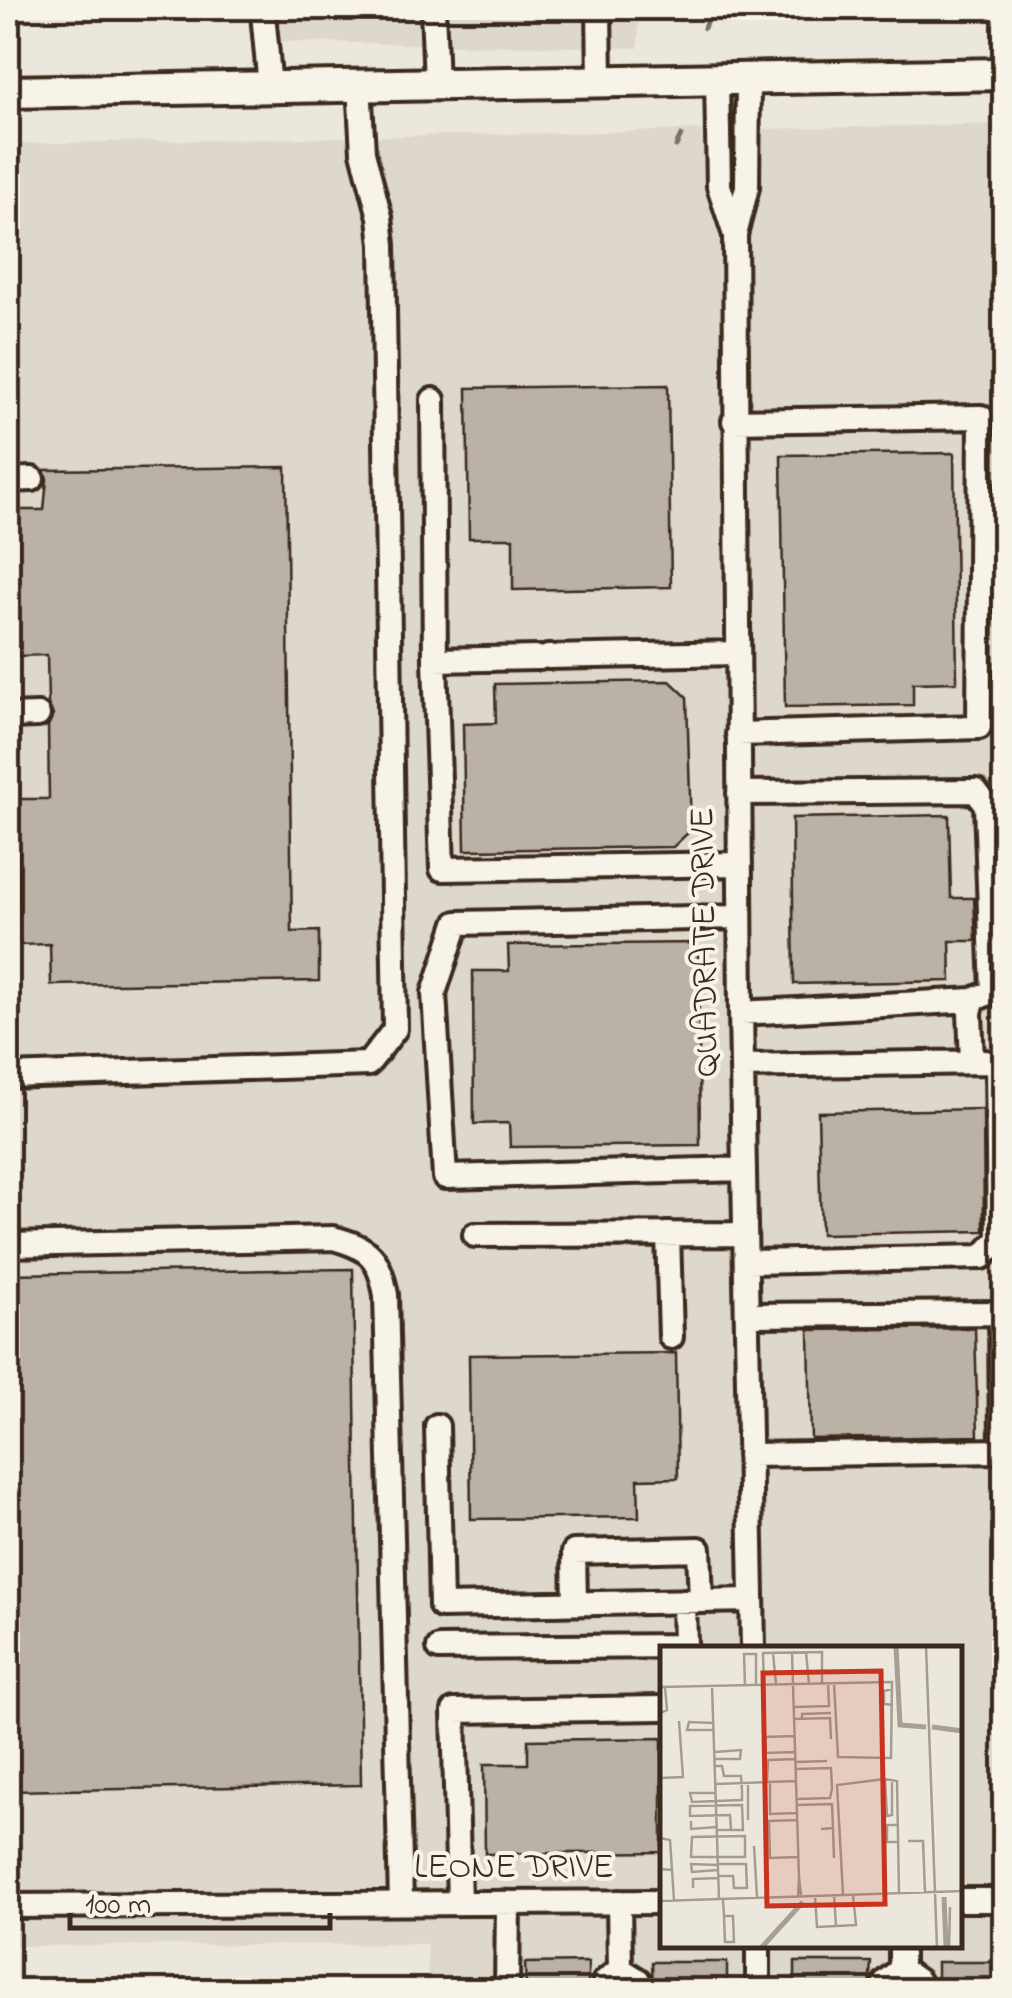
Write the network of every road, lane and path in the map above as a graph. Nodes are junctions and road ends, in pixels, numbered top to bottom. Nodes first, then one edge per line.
1 (258, 8) edge
2 (434, 8) edge
3 (599, 8) edge
4 (1004, 74) edge
5 (717, 79) junction
6 (748, 79) junction
7 (600, 81) junction
8 (436, 84) junction
9 (359, 85) junction
10 (270, 86) junction
11 (8, 92) edge
12 (735, 235) junction
13 (432, 400) dead end
14 (734, 422) junction
15 (32, 479) dead end
16 (8, 480) edge
17 (737, 653) junction
18 (436, 660) junction
19 (38, 715) dead end
20 (8, 716) edge
21 (738, 734) junction
22 (739, 793) junction
23 (740, 864) junction
24 (740, 917) junction
25 (973, 1000) junction
26 (742, 1013) junction
27 (972, 1062) junction
28 (1001, 1062) edge
29 (742, 1066) junction
30 (8, 1076) edge
31 (744, 1170) junction
32 (668, 1234) junction
33 (745, 1234) junction
34 (475, 1235) dead end
35 (8, 1245) edge
36 (746, 1262) junction
37 (747, 1315) junction
38 (671, 1337) dead end
39 (437, 1426) dead end
40 (750, 1455) junction
41 (752, 1600) junction
42 (692, 1601) junction
43 (575, 1603) junction
44 (660, 1646) edge
45 (685, 1646) edge
46 (753, 1646) edge
47 (440, 1648) dead end
48 (660, 1708) edge
49 (962, 1900) edge
50 (1004, 1900) edge
51 (619, 1902) junction
52 (660, 1902) edge
53 (459, 1903) junction
54 (508, 1903) junction
55 (401, 1904) junction
56 (8, 1906) edge
57 (758, 1948) edge
58 (901, 1957) edge
59 (620, 1969) junction
60 (508, 1990) edge
61 (604, 1990) edge
62 (638, 1990) edge
63 (758, 1990) edge
64 (884, 1990) edge
65 (918, 1990) edge

1 - 10 street
2 - 8 street
3 - 7 street
4 - 6 main road
5 - 6 main road
5 - 7 main road
5 - 12 street, QUADRATE DRIVE
6 - 12 street, QUADRATE DRIVE
7 - 8 main road
8 - 9 main road
9 - 10 main road
9 - 30 street
10 - 11 main road
12 - 14 street, QUADRATE DRIVE
13 - 18 street
14 - 17 street, QUADRATE DRIVE
14 - 21 street
15 - 16 street
17 - 18 street
17 - 21 street, QUADRATE DRIVE
18 - 23 street
19 - 20 street
21 - 22 street, QUADRATE DRIVE
22 - 23 street, QUADRATE DRIVE
22 - 25 street
23 - 24 street, QUADRATE DRIVE
24 - 26 street, QUADRATE DRIVE
24 - 31 street
25 - 26 street
25 - 27 street
26 - 29 street, QUADRATE DRIVE
27 - 28 street
27 - 29 street
28 - 36 street
29 - 31 street, QUADRATE DRIVE
31 - 33 street, QUADRATE DRIVE
32 - 33 street
32 - 34 street
32 - 38 street
33 - 36 street, QUADRATE DRIVE
35 - 55 street
36 - 37 street, QUADRATE DRIVE
37 - 40 street, QUADRATE DRIVE
37 - 40 street
39 - 43 street
40 - 41 street, QUADRATE DRIVE
41 - 42 street
41 - 46 street, QUADRATE DRIVE
42 - 43 street
42 - 43 street
42 - 45 street
44 - 47 street
48 - 53 street
49 - 50 street
51 - 52 street, LEONE DRIVE
51 - 54 street, LEONE DRIVE
51 - 59 street
53 - 54 street, LEONE DRIVE
53 - 55 street, LEONE DRIVE
54 - 60 street
55 - 56 street, LEONE DRIVE
57 - 63 street
58 - 64 street
58 - 65 street
59 - 61 street
59 - 62 street

